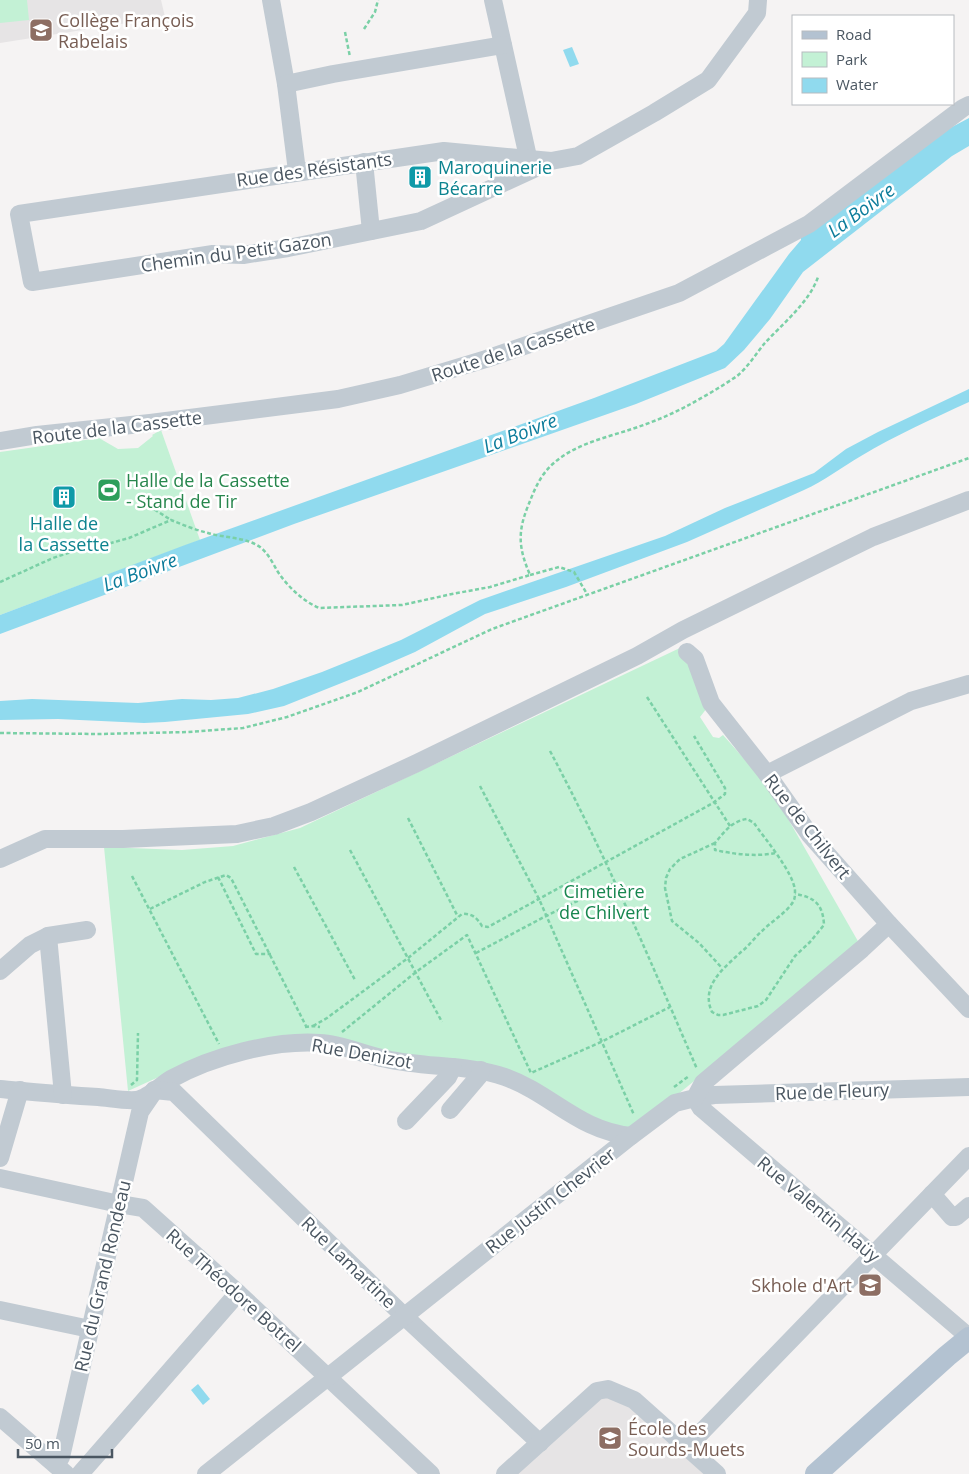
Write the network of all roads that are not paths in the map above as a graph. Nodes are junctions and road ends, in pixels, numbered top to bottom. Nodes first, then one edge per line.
1 (271, 0) edge
2 (494, 0) edge
3 (758, 0) edge
4 (503, 45) junction
5 (286, 84) junction
6 (969, 105) edge
7 (528, 158) junction
8 (551, 161) junction
9 (364, 162) junction
10 (297, 171) junction
11 (372, 232) junction
12 (32, 277) joint
13 (0, 441) edge
14 (969, 500) edge
15 (687, 652) dead end
16 (969, 684) edge
17 (768, 774) junction
18 (0, 859) edge
19 (889, 924) junction
20 (87, 930) dead end
21 (48, 936) junction
22 (0, 972) edge
23 (969, 1009) edge
24 (453, 1067) junction
25 (481, 1070) junction
26 (969, 1087) edge
27 (0, 1088) edge
28 (20, 1090) junction
29 (154, 1090) junction
30 (63, 1095) junction
31 (694, 1098) junction
32 (450, 1110) dead end
33 (406, 1121) dead end
34 (630, 1128) junction
35 (969, 1156) edge
36 (0, 1158) edge
37 (0, 1178) edge
38 (932, 1194) junction
39 (119, 1204) junction
40 (969, 1206) edge
41 (873, 1255) junction
42 (238, 1293) junction
43 (0, 1310) edge
44 (404, 1316) junction
45 (90, 1328) junction
46 (969, 1338) edge
47 (328, 1376) junction
48 (904, 1400) junction
49 (0, 1417) edge
50 (540, 1443) junction
51 (687, 1447) junction
52 (61, 1469) edge
53 (80, 1474) edge
54 (206, 1474) edge
55 (431, 1474) edge
56 (505, 1474) edge
57 (717, 1474) edge
58 (816, 1474) edge
59 (830, 1474) edge

1 - 5 street
2 - 4 street
3 - 8 street, Rue des Résistants
4 - 5 street
4 - 7 street
5 - 10 street
6 - 13 street, Route de la Cassette
7 - 8 street, Rue des Résistants
7 - 9 street, Rue des Résistants
8 - 11 street, Chemin du Petit Gazon
9 - 10 street, Rue des Résistants
9 - 11 street
10 - 12 street, Rue des Résistants
11 - 12 street, Chemin du Petit Gazon
14 - 18 street
15 - 17 street, Rue de Chilvert
16 - 17 street
17 - 19 street, Rue de Chilvert
19 - 23 street, Rue de Chilvert
19 - 31 street
20 - 21 street
21 - 22 street
21 - 30 street
24 - 25 street, Rue Denizot
24 - 29 street, Rue Denizot
24 - 33 street
25 - 32 street
25 - 34 street, Rue Denizot
26 - 31 street, Rue de Fleury
27 - 28 street, Rue Denizot
28 - 30 street, Rue Denizot
28 - 36 street
29 - 30 street, Rue Denizot
29 - 39 street, Rue du Grand Rondeau
29 - 44 street, Rue Lamartine
31 - 34 street, Rue Justin Chevrier
31 - 41 street, Rue Valentin Haüy
34 - 44 street, Rue Justin Chevrier
35 - 38 street
37 - 39 street, Rue Théodore Botrel
38 - 40 street
38 - 41 street
39 - 42 street, Rue Théodore Botrel
39 - 45 street, Rue du Grand Rondeau
41 - 46 street, Rue Valentin Haüy
41 - 51 street
42 - 47 street, Rue Théodore Botrel
42 - 53 street
43 - 45 street
44 - 47 street, Rue Justin Chevrier
44 - 50 street, Rue Lamartine
45 - 52 street, Rue du Grand Rondeau
46 - 48 main road
47 - 54 street, Rue Justin Chevrier
47 - 55 street, Rue Théodore Botrel
48 - 58 main road
48 - 59 main road
49 - 52 street
50 - 51 street
50 - 56 street
51 - 57 street

